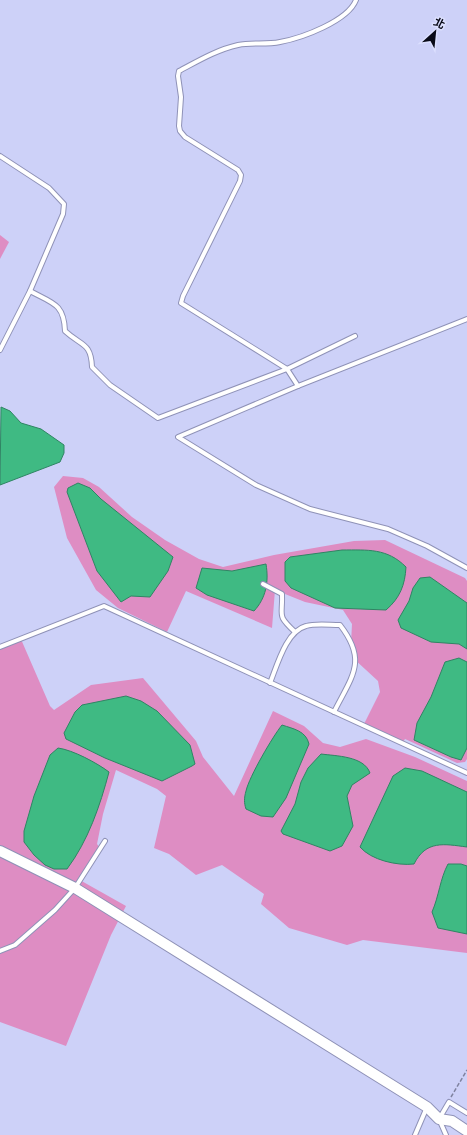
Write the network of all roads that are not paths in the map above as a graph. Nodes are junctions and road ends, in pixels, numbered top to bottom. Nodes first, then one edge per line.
1 (356, 0) edge
2 (0, 156) edge
3 (30, 291) junction
4 (467, 319) edge
5 (355, 336) dead end
6 (0, 350) edge
7 (288, 369) junction
8 (298, 386) junction
9 (467, 568) edge
10 (263, 584) dead end
11 (295, 632) junction
12 (0, 647) edge
13 (270, 683) junction
14 (334, 712) junction
15 (467, 773) edge
16 (105, 841) dead end
17 (0, 851) edge
18 (75, 888) junction
19 (0, 951) edge
20 (427, 1106) junction
21 (467, 1113) edge
22 (439, 1119) junction
23 (467, 1131) edge
24 (415, 1135) edge
25 (446, 1135) edge

1 - 7 lane
2 - 3 lane
3 - 6 lane
3 - 7 lane
4 - 8 lane
5 - 7 lane
7 - 8 lane
8 - 9 lane
10 - 11 lane
11 - 13 lane
11 - 14 lane
12 - 13 lane
13 - 14 lane
14 - 15 lane
16 - 18 lane
17 - 18 street
18 - 19 lane
18 - 20 street
20 - 22 street
20 - 24 lane
21 - 22 lane
22 - 23 street
22 - 25 lane

